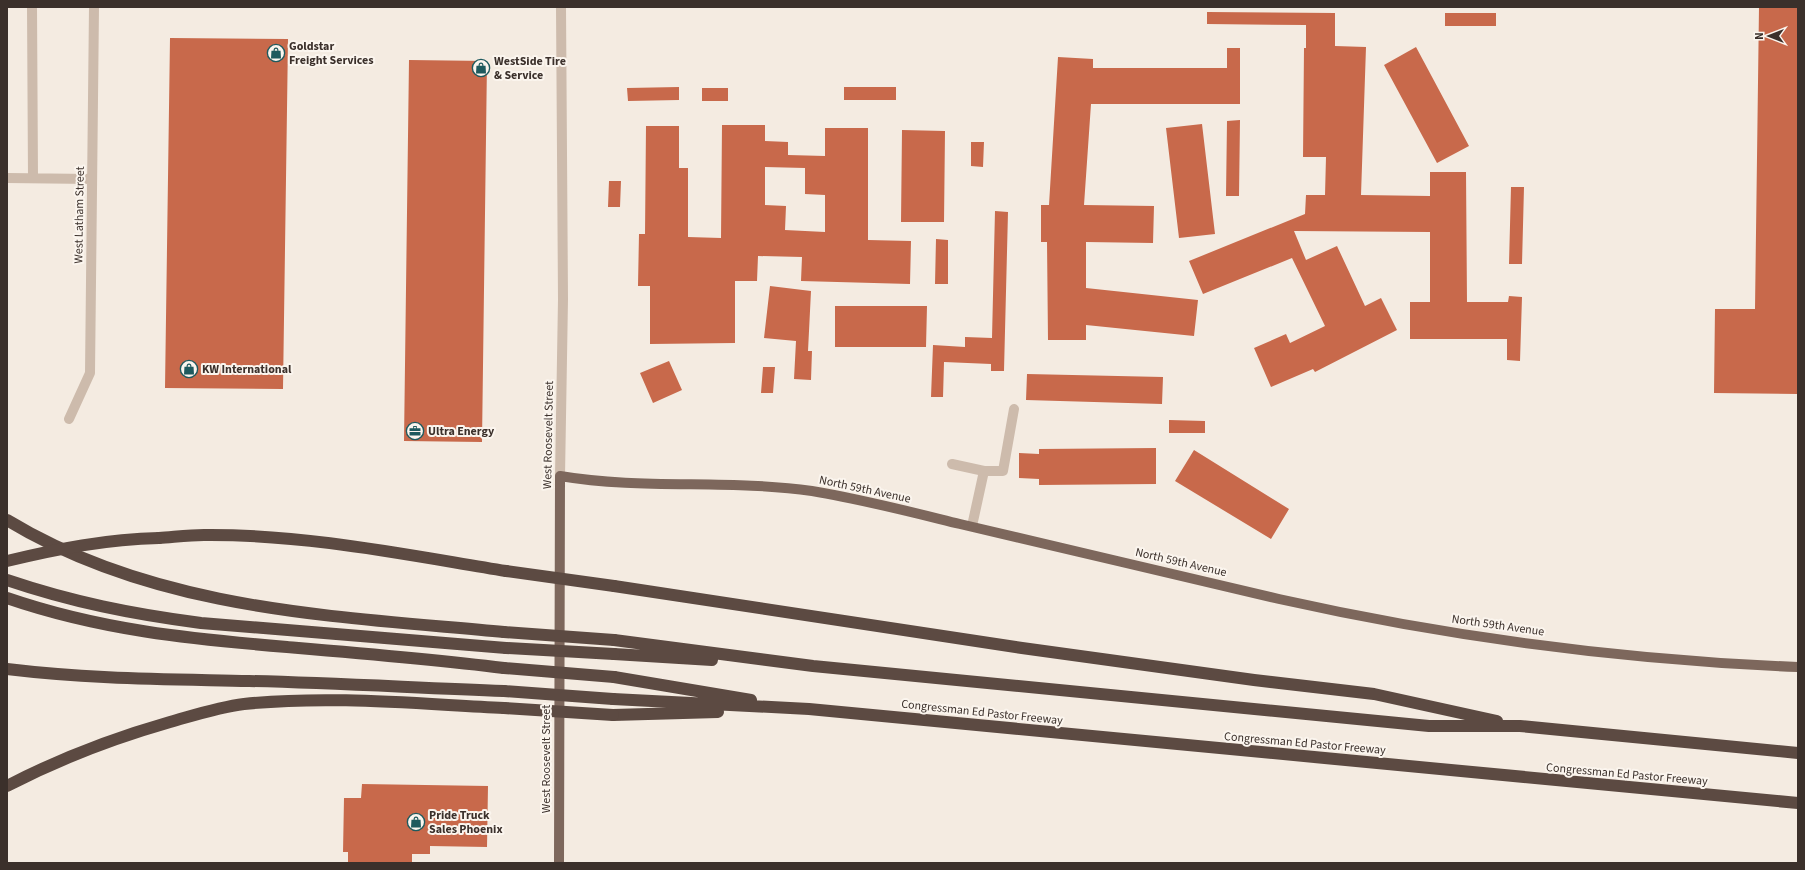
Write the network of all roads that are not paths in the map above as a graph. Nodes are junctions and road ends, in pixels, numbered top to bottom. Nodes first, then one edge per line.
1 (32, 7) edge
2 (94, 7) edge
3 (561, 7) edge
4 (7, 178) edge
5 (34, 178) junction
6 (92, 179) junction
7 (1014, 409) dead end
8 (69, 418) dead end
9 (952, 464) dead end
10 (984, 471) junction
11 (560, 476) junction
12 (7, 520) edge
13 (972, 526) junction
14 (7, 562) edge
15 (7, 580) edge
16 (7, 598) edge
17 (813, 666) junction
18 (1798, 667) edge
19 (7, 669) edge
20 (809, 709) junction
21 (1520, 726) junction
22 (1798, 753) edge
23 (7, 786) edge
24 (1798, 803) edge
25 (559, 863) edge

1 - 5 street
2 - 6 street, West Latham Street
3 - 11 street, West Roosevelt Street
4 - 5 street
5 - 6 street
6 - 8 street, West Latham Street
7 - 10 street
9 - 10 street
10 - 13 street
11 - 13 main road, North 59th Avenue
11 - 25 main road, West Roosevelt Street
12 - 17 highway, bridge
13 - 18 main road, North 59th Avenue
14 - 21 highway, bridge
15 - 17 highway, bridge
16 - 20 highway, bridge
17 - 21 highway
19 - 20 highway, bridge
20 - 23 highway, bridge
20 - 24 highway, Congressman Ed Pastor Freeway
21 - 22 highway

